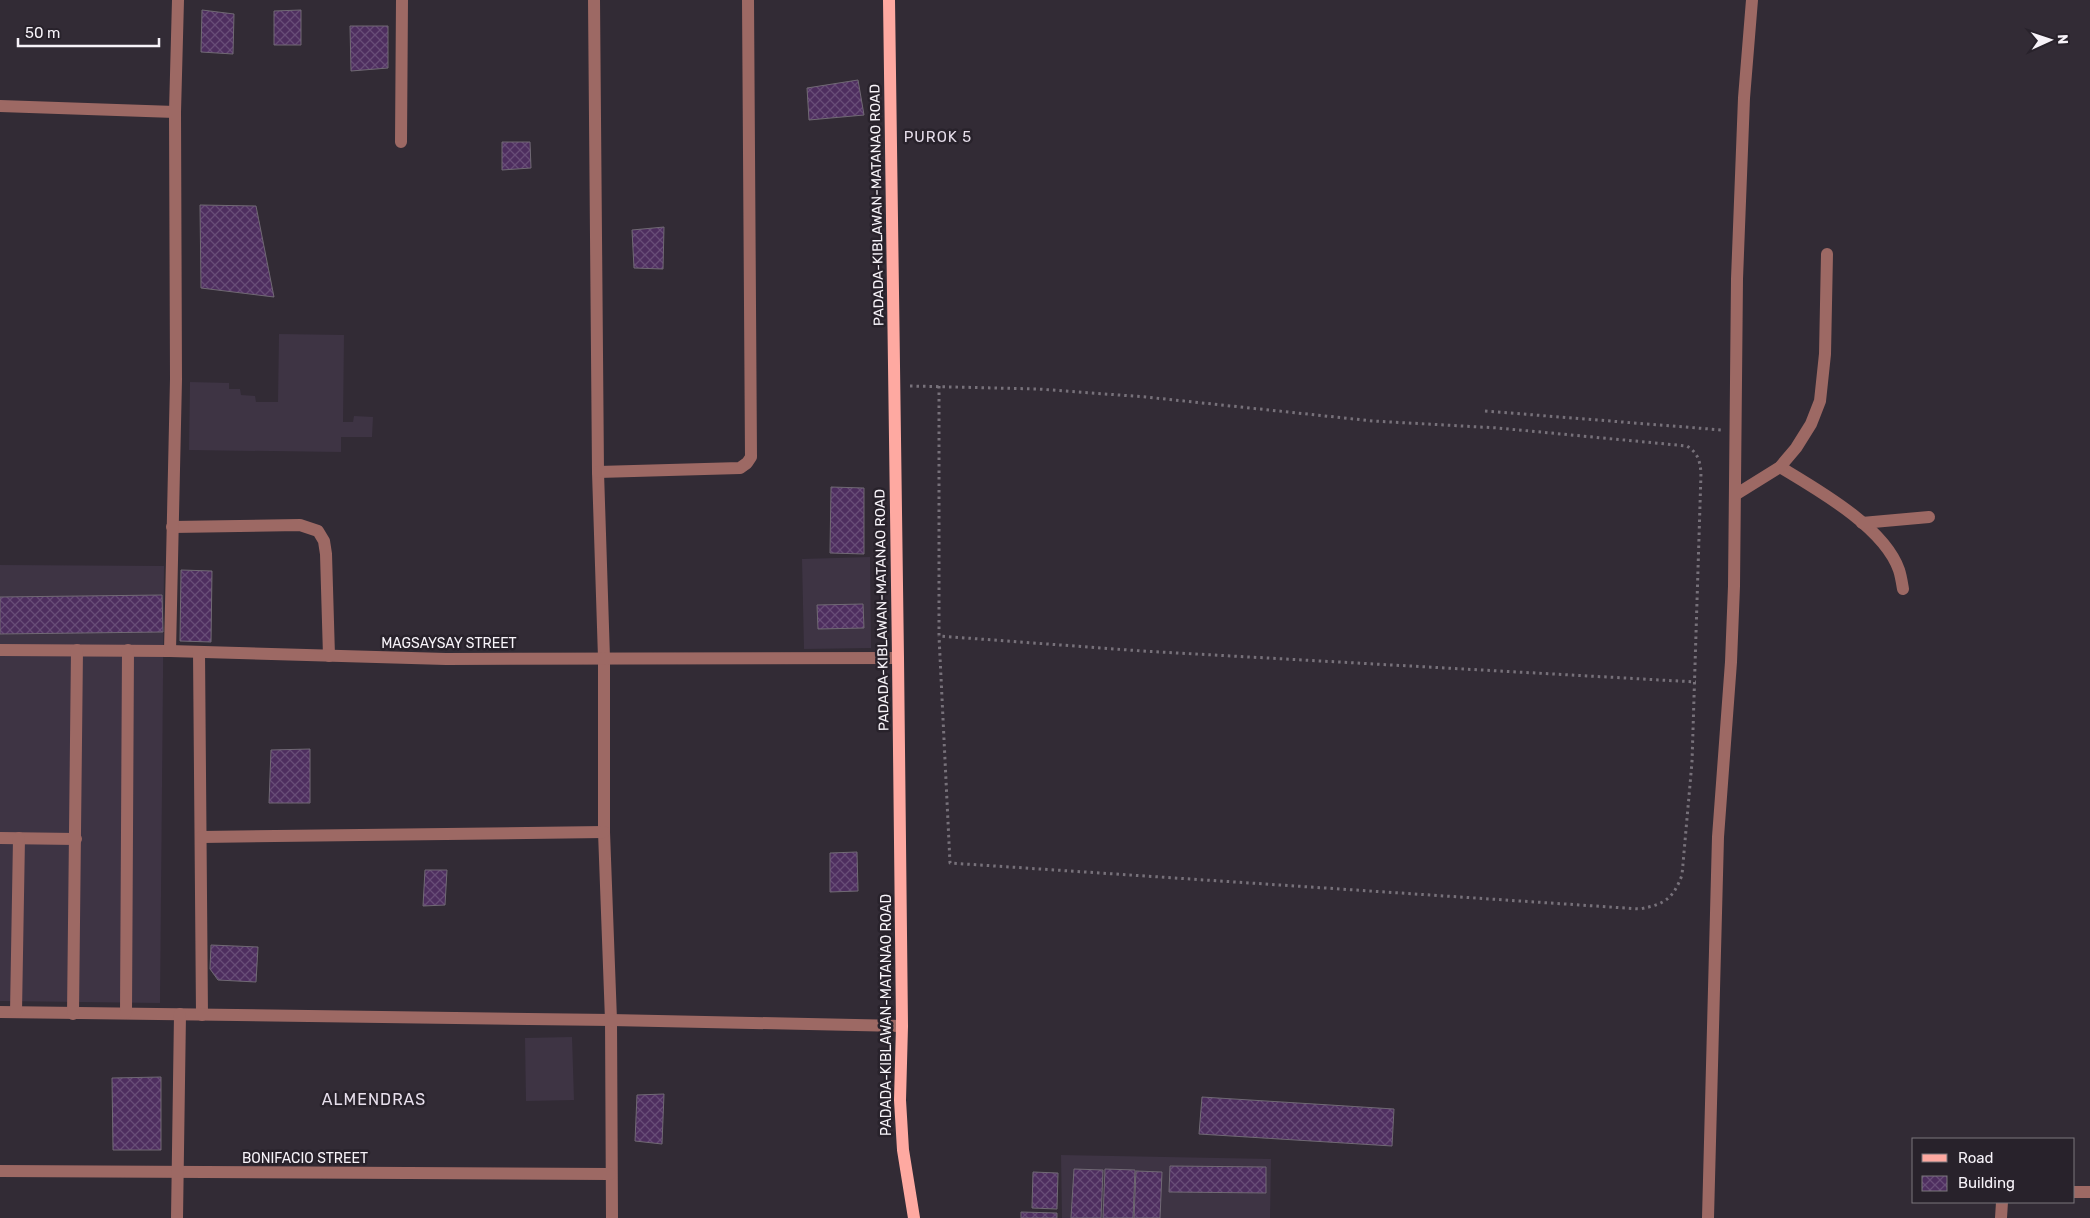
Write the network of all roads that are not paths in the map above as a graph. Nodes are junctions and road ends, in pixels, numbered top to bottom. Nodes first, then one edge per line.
1 (178, 0) edge
2 (402, 0) edge
3 (594, 0) edge
4 (748, 0) edge
5 (890, 0) edge
6 (1752, 0) edge
7 (0, 106) edge
8 (175, 112) junction
9 (401, 142) dead end
10 (1827, 254) dead end
11 (1780, 467) junction
12 (598, 472) junction
13 (1735, 495) junction
14 (1930, 517) dead end
15 (1862, 523) junction
16 (172, 527) junction
17 (1903, 590) dead end
18 (0, 650) edge
19 (77, 650) junction
20 (128, 650) junction
21 (170, 651) junction
22 (199, 652) junction
23 (329, 656) junction
24 (604, 658) junction
25 (898, 658) junction
26 (604, 832) junction
27 (201, 837) junction
28 (0, 838) edge
29 (20, 838) junction
30 (76, 839) junction
31 (0, 1012) edge
32 (16, 1012) junction
33 (126, 1013) junction
34 (73, 1014) junction
35 (180, 1014) junction
36 (202, 1015) junction
37 (611, 1020) junction
38 (902, 1026) junction
39 (0, 1171) edge
40 (179, 1172) junction
41 (610, 1174) junction
42 (2075, 1192) edge
43 (2090, 1192) edge
44 (2002, 1203) edge
45 (177, 1218) edge
46 (612, 1218) edge
47 (914, 1218) edge
48 (1708, 1218) edge
49 (2001, 1218) edge

1 - 8 street
2 - 9 street
3 - 12 street
4 - 12 street
5 - 25 main road, PADADA-KIBLAWAN-MATANAO ROAD
6 - 13 street
7 - 8 street
8 - 16 street
10 - 11 street
11 - 13 street
11 - 15 street
12 - 24 street
13 - 48 street
14 - 15 street
15 - 17 street
16 - 21 street
16 - 23 street
18 - 19 street, MAGSAYSAY STREET
19 - 20 street, MAGSAYSAY STREET
19 - 30 street
20 - 21 street, MAGSAYSAY STREET
20 - 33 street
21 - 22 street, MAGSAYSAY STREET
22 - 23 street, MAGSAYSAY STREET
22 - 27 street
23 - 24 street, MAGSAYSAY STREET
24 - 25 street, MAGSAYSAY STREET
24 - 26 street
25 - 38 main road, PADADA-KIBLAWAN-MATANAO ROAD
26 - 27 street
26 - 37 street
27 - 36 street
28 - 29 street
29 - 30 street
29 - 32 street
30 - 34 street
31 - 32 street
32 - 34 street
33 - 34 street
33 - 35 street
35 - 36 street
35 - 40 street
36 - 37 street
37 - 38 street
37 - 41 street
38 - 47 main road, PADADA-KIBLAWAN-MATANAO ROAD
39 - 40 street, BONIFACIO STREET
40 - 41 street, BONIFACIO STREET
40 - 45 street
41 - 46 street
42 - 43 street
44 - 49 street

